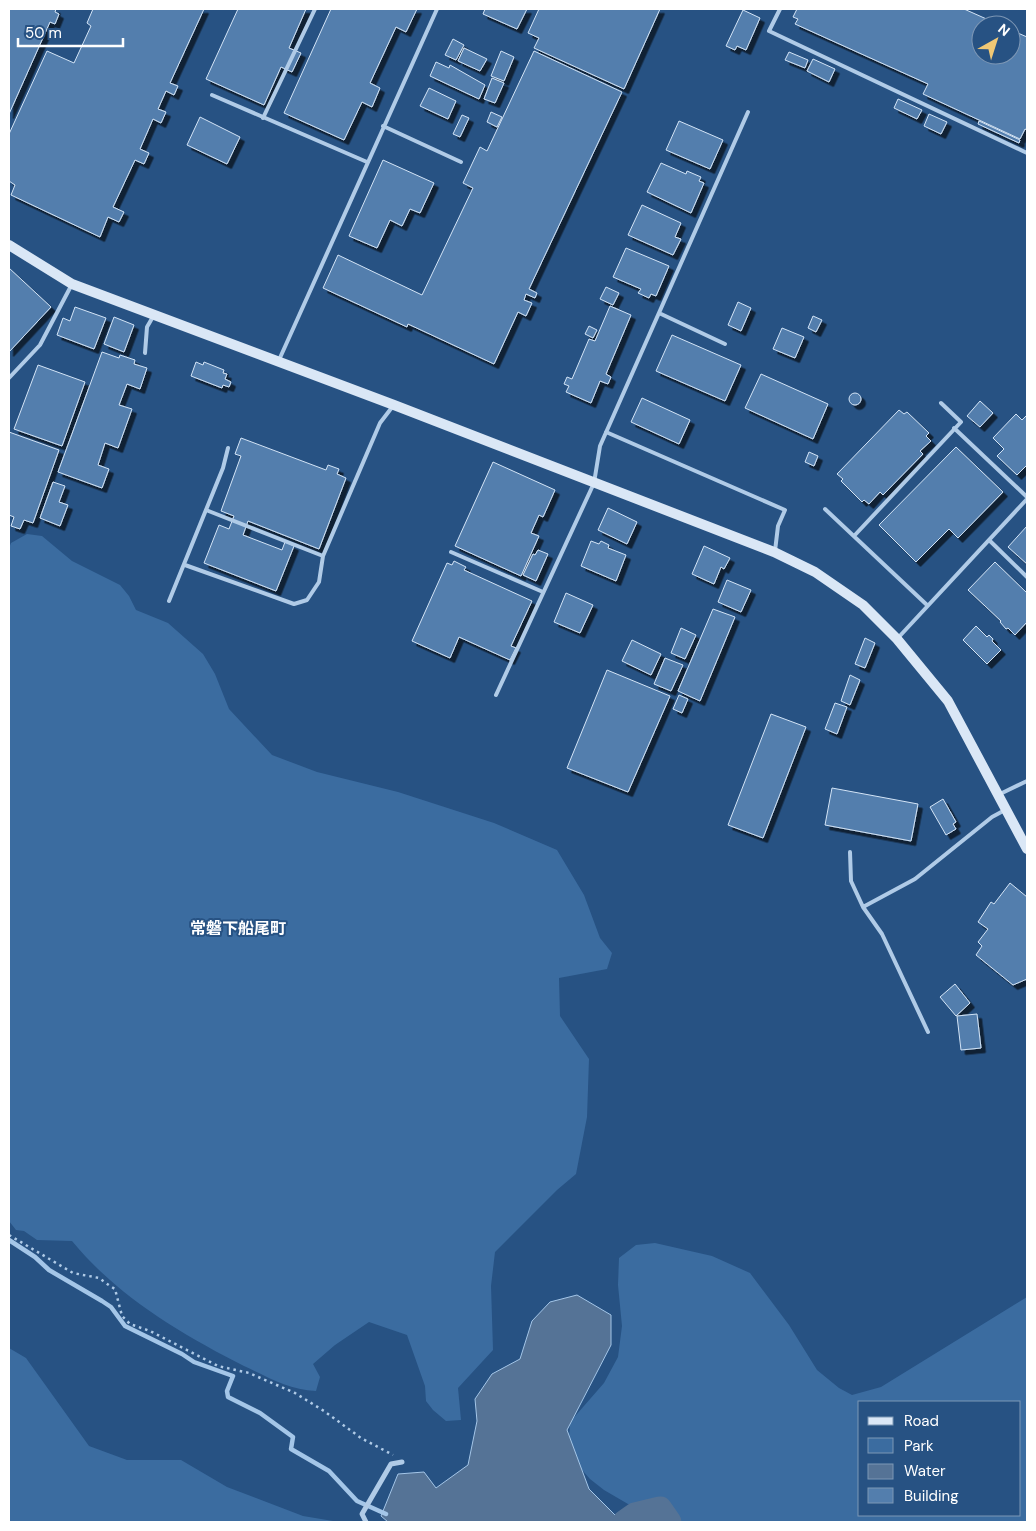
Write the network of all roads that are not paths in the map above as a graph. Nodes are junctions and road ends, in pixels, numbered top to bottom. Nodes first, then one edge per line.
1 (315, 9) edge
2 (437, 9) edge
3 (780, 9) edge
4 (212, 95) dead end
5 (748, 112) dead end
6 (263, 118) junction
7 (383, 126) junction
8 (1027, 153) edge
9 (367, 162) junction
10 (461, 162) dead end
11 (9, 244) edge
12 (72, 284) junction
13 (659, 314) junction
14 (154, 315) junction
15 (725, 344) dead end
16 (145, 352) dead end
17 (278, 362) junction
18 (9, 378) edge
19 (941, 403) dead end
20 (394, 405) junction
21 (954, 428) junction
22 (606, 432) junction
23 (228, 448) dead end
24 (594, 483) junction
25 (1027, 498) edge
26 (825, 509) dead end
27 (206, 510) junction
28 (854, 536) junction
29 (989, 540) junction
30 (451, 552) dead end
31 (774, 552) junction
32 (324, 556) junction
33 (185, 565) junction
34 (1027, 577) edge
35 (543, 592) junction
36 (169, 601) dead end
37 (927, 605) junction
38 (897, 639) junction
39 (496, 695) dead end
40 (1027, 781) edge
41 (998, 795) junction
42 (1005, 810) junction
43 (1027, 849) edge
44 (850, 852) dead end
45 (863, 907) junction
46 (928, 1032) dead end
47 (402, 1462) dead end
48 (366, 1522) edge

1 - 6 lane
2 - 7 lane
3 - 8 lane
4 - 6 lane
5 - 13 lane
6 - 9 lane
7 - 9 lane
7 - 10 lane
9 - 17 lane
11 - 12 street
12 - 14 street
12 - 18 lane
13 - 15 lane
13 - 22 lane
14 - 16 lane
14 - 17 street
17 - 20 street
19 - 21 lane
20 - 24 street
20 - 32 lane
21 - 25 lane
21 - 28 lane
22 - 24 lane
22 - 31 lane
23 - 27 lane
24 - 31 street
24 - 35 lane
25 - 29 lane
26 - 28 lane
27 - 32 lane
27 - 33 lane
28 - 37 lane
29 - 34 lane
29 - 37 lane
30 - 35 lane
31 - 38 street
32 - 33 lane
33 - 36 lane
35 - 39 lane
37 - 38 lane
38 - 41 street
40 - 41 lane
41 - 42 street
42 - 43 street
42 - 45 lane
44 - 45 lane
45 - 46 lane
47 - 48 street

